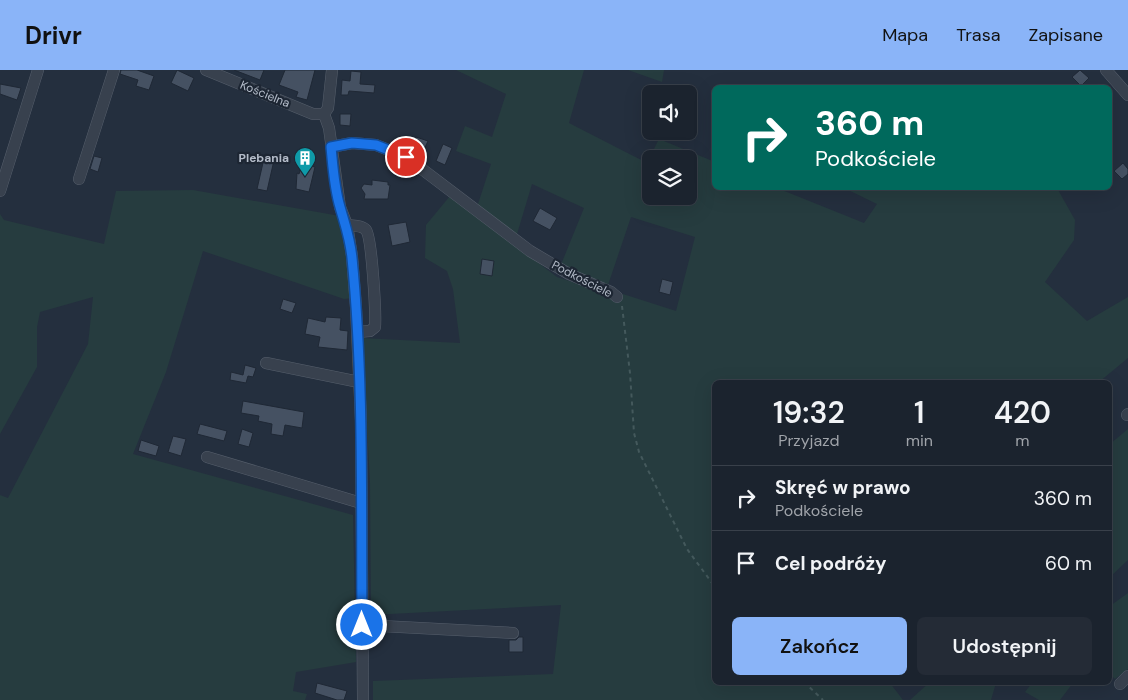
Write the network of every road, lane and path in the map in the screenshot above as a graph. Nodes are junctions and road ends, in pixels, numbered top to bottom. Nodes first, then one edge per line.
1 (38, 70) edge
2 (114, 70) edge
3 (206, 70) edge
4 (332, 70) edge
5 (1106, 70) edge
6 (1128, 95) edge
7 (324, 114) junction
8 (331, 147) junction
9 (79, 179) dead end
10 (0, 191) edge
11 (347, 225) junction
12 (617, 297) joint
13 (357, 332) junction
14 (266, 363) dead end
15 (359, 382) junction
16 (207, 457) dead end
17 (361, 503) junction
18 (712, 583) edge
19 (362, 625) junction
20 (513, 633) dead end
21 (807, 685) edge
22 (362, 700) edge
23 (822, 700) edge

1 - 10 street
2 - 9 street
3 - 7 street, Kościelna
4 - 7 street
5 - 6 street
7 - 8 street
8 - 11 street
8 - 12 street, Podkościele
11 - 13 street
11 - 13 street
12 - 18 path, Podkościele
13 - 15 street
14 - 15 street
15 - 17 street
16 - 17 street
17 - 19 street
19 - 20 street
19 - 22 street
21 - 23 path

